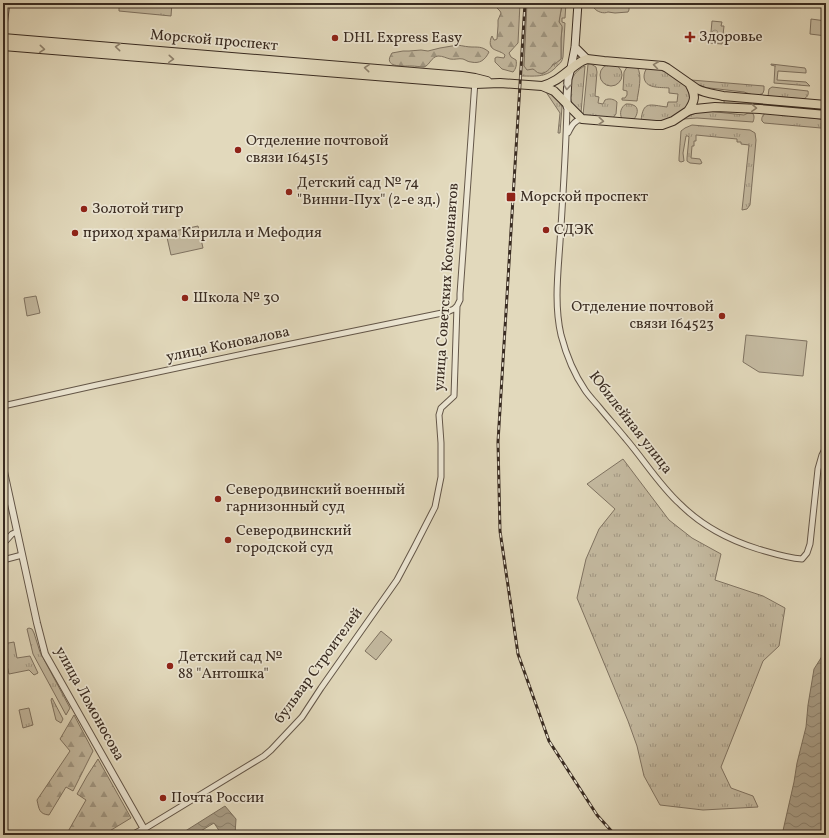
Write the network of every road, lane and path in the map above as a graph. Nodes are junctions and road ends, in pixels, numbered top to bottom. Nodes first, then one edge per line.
1 (7, 3) edge
2 (578, 3) edge
3 (3, 32) edge
4 (3, 38) edge
5 (3, 46) edge
6 (575, 47) junction
7 (186, 57) junction
8 (587, 60) junction
9 (572, 68) junction
10 (475, 81) junction
11 (689, 84) junction
12 (542, 86) junction
13 (723, 96) junction
14 (826, 105) edge
15 (567, 106) junction
16 (722, 106) junction
17 (688, 111) junction
18 (826, 115) edge
19 (582, 119) junction
20 (566, 136) junction
21 (458, 306) junction
22 (3, 406) edge
23 (826, 447) edge
24 (3, 467) edge
25 (17, 532) junction
26 (3, 544) edge
27 (22, 555) junction
28 (3, 560) edge
29 (397, 580) joint
30 (144, 829) junction
31 (133, 835) edge

1 - 3 street
2 - 6 main road, Юбилейная улица
7 -> 4 main road, Морской проспект
5 -> 7 main road, Морской проспект
6 - 8 main road
6 - 9 main road, Юбилейная улица
7 - 10 main road, Морской проспект
8 - 9 main road, Морской проспект
11 -> 8 main road
9 - 12 main road, Морской проспект
9 -> 15 main road, Юбилейная улица
10 - 12 main road, Морской проспект
10 - 21 street, улица Советских Космонавтов
11 - 13 main road
11 - 17 main road
12 - 15 main road, Морской проспект
13 - 14 main road
13 - 16 main road
15 - 19 main road, Морской проспект
15 - 20 street, Юбилейная улица
16 - 17 main road
16 -> 18 main road
19 -> 17 main road
19 - 20 street
20 - 23 street, Юбилейная улица
21 - 22 street, улица Коновалова
21 - 29 street, улица Советских Космонавтов
24 - 25 street, улица Ломоносова
25 - 26 street
25 - 27 street, улица Ломоносова
27 - 28 street
27 - 30 street, улица Ломоносова
29 - 30 street, бульвар Строителей
30 - 31 street, бульвар Строителей

